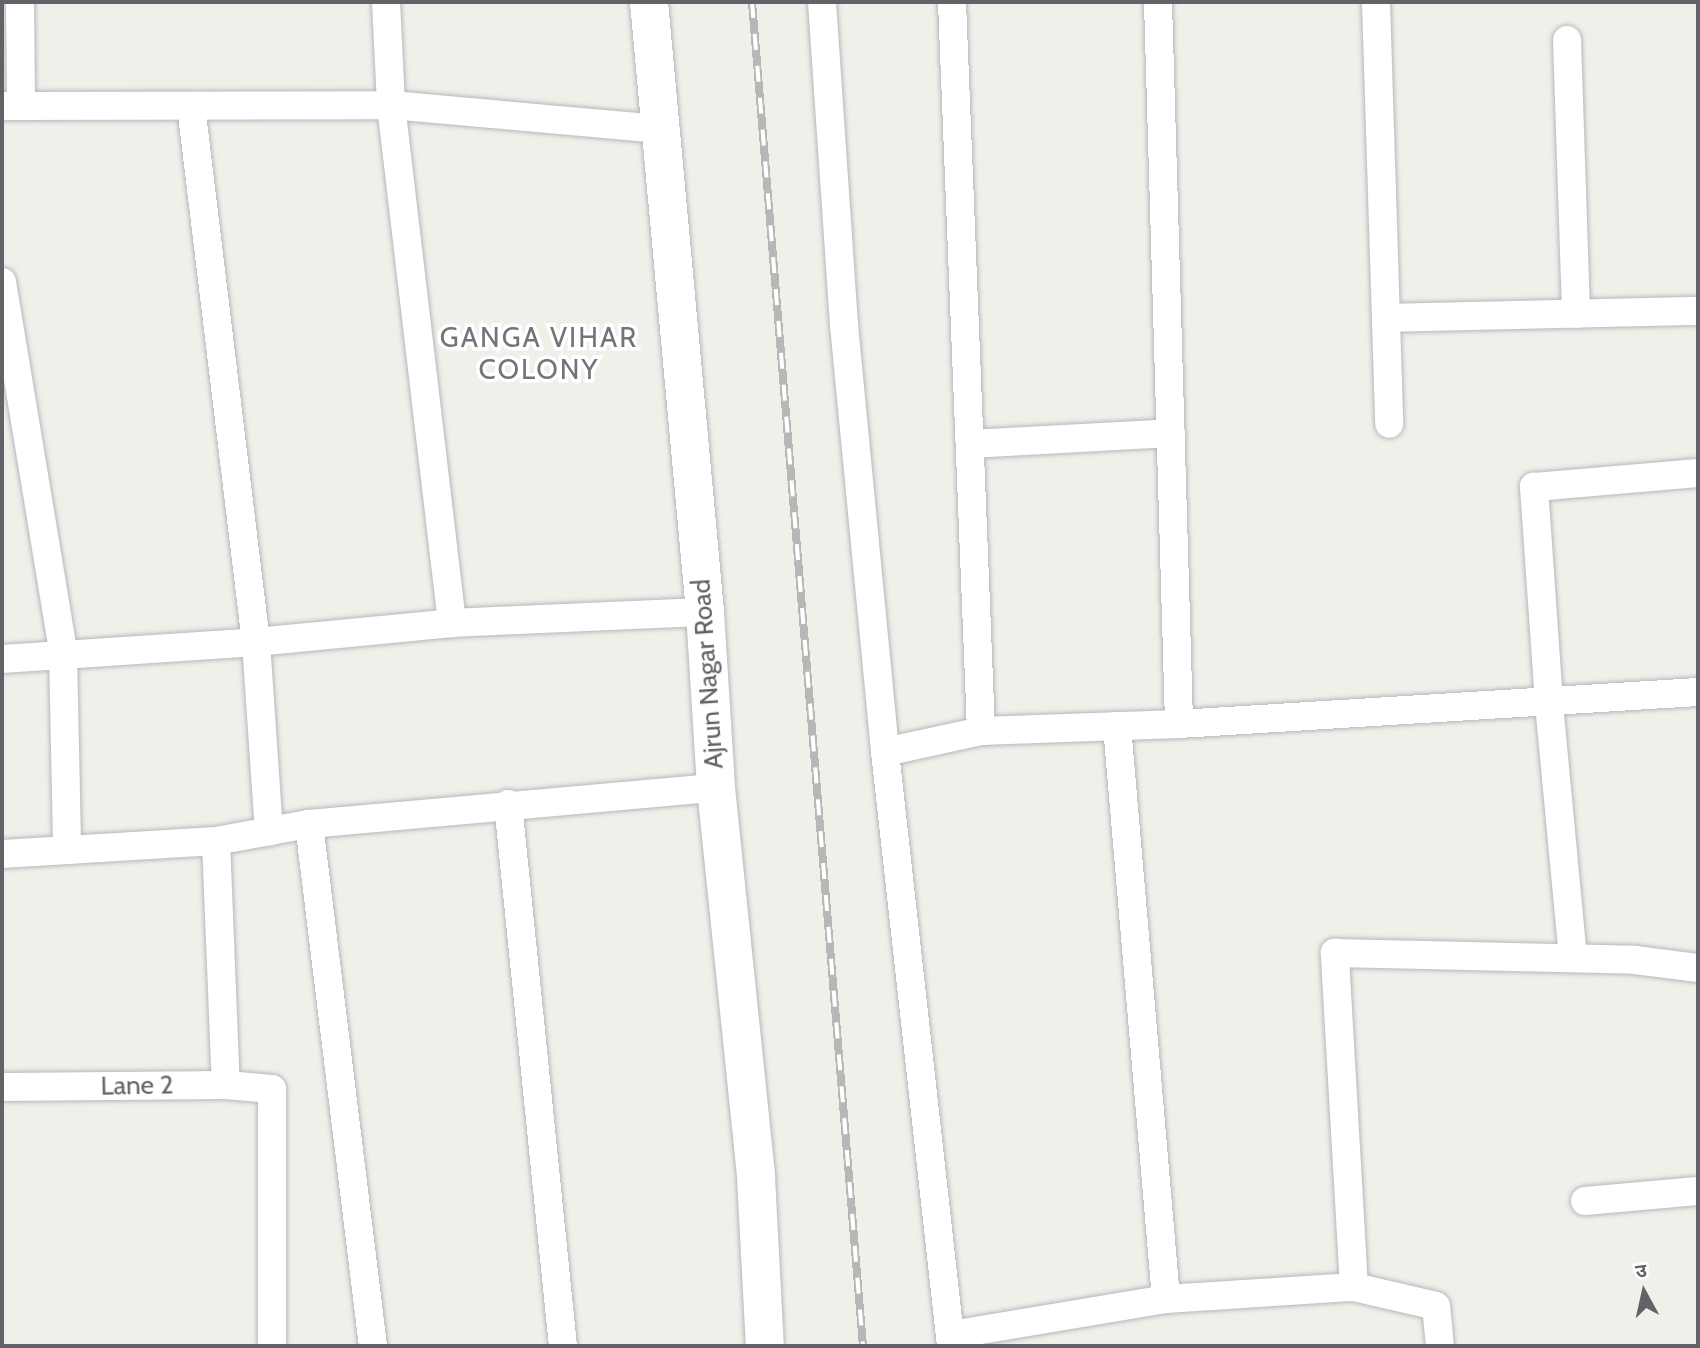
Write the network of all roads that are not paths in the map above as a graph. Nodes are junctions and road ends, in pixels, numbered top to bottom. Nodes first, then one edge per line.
1 (20, 2) edge
2 (386, 2) edge
3 (649, 2) edge
4 (822, 2) edge
5 (952, 2) edge
6 (1158, 2) edge
7 (1376, 2) edge
8 (1567, 40) dead end
9 (391, 105) junction
10 (12, 106) edge
11 (191, 106) junction
12 (660, 129) junction
13 (2, 282) edge
14 (1698, 311) edge
15 (1576, 314) junction
16 (1386, 318) junction
17 (1389, 424) dead end
18 (1171, 432) junction
19 (970, 444) junction
20 (1698, 473) edge
21 (705, 612) junction
22 (452, 623) junction
23 (256, 642) junction
24 (63, 652) junction
25 (2, 659) edge
26 (1698, 692) edge
27 (1549, 702) junction
28 (1179, 724) junction
29 (1117, 726) junction
30 (981, 731) junction
31 (885, 752) junction
32 (716, 788) junction
33 (508, 804) junction
34 (309, 824) junction
35 (269, 832) junction
36 (216, 841) junction
37 (67, 848) junction
38 (2, 854) edge
39 (1573, 958) junction
40 (1698, 968) edge
41 (226, 1085) junction
42 (2, 1087) edge
43 (1698, 1191) edge
44 (1585, 1201) dead end
45 (1354, 1287) junction
46 (1166, 1299) junction
47 (951, 1341) edge
48 (272, 1346) edge
49 (373, 1346) edge
50 (563, 1346) edge
51 (765, 1346) edge
52 (1440, 1346) edge

1 - 10 street
2 - 9 street
3 - 12 street, Ajrun Nagar Road
4 - 31 street
5 - 19 street
6 - 18 street
7 - 16 street
8 - 15 street
9 - 11 street
9 - 12 street
9 - 22 street
10 - 11 street
11 - 23 street
12 - 21 street, Ajrun Nagar Road
13 - 24 street
14 - 15 street
15 - 16 street
16 - 17 street
18 - 19 street
18 - 28 street
19 - 30 street
20 - 27 street
21 - 22 street
21 - 32 street, Ajrun Nagar Road
22 - 23 street
23 - 24 street
23 - 35 street
24 - 25 street
24 - 37 street
26 - 27 street
27 - 28 street
27 - 39 street
28 - 29 street
29 - 30 street
29 - 46 street
30 - 31 street
31 - 47 street
32 - 33 street
32 - 51 street, Ajrun Nagar Road
33 - 34 street
33 - 50 street
34 - 35 street
34 - 49 street
35 - 36 street
36 - 37 street
36 - 41 street
37 - 38 street
39 - 40 street
39 - 45 street
41 - 42 street, Lane 2
41 - 48 street, Lane 2
43 - 44 street
45 - 46 street
45 - 52 street
46 - 47 street

